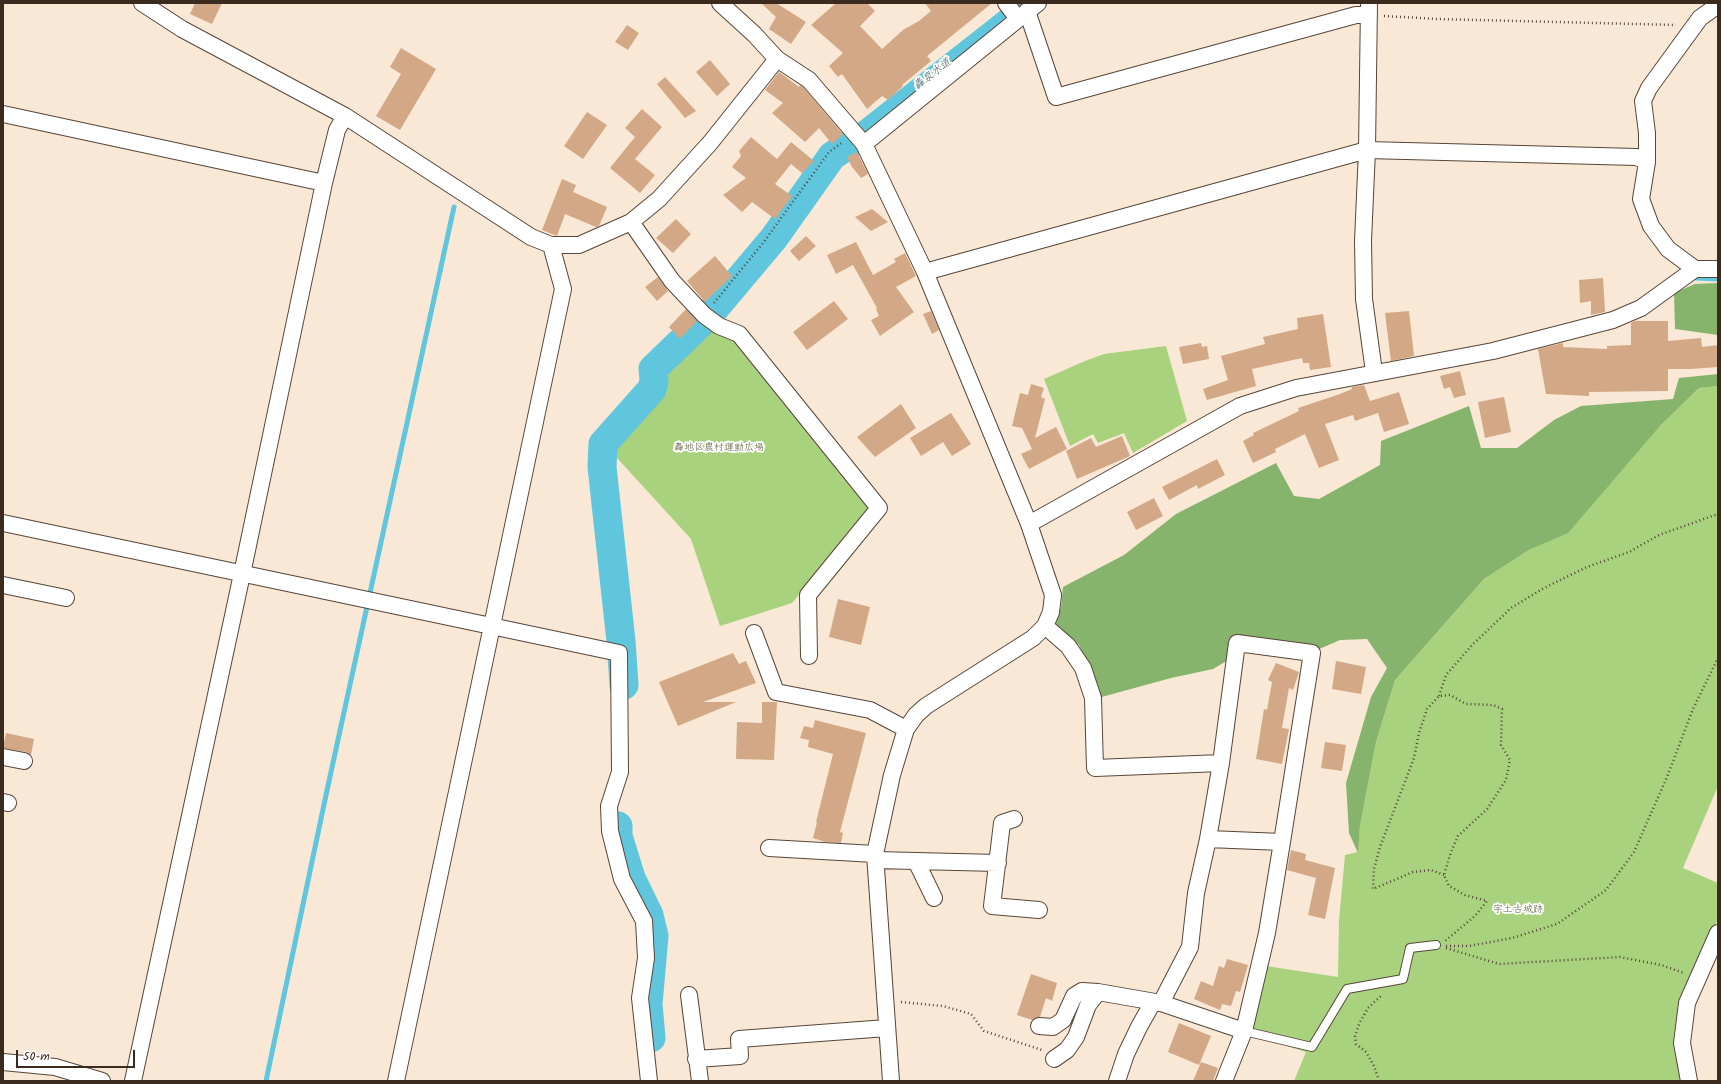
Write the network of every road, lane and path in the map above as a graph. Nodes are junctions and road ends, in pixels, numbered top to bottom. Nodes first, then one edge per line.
1 (142, 3) edge
2 (720, 3) edge
3 (1006, 3) edge
4 (1718, 5) edge
5 (1369, 9) edge
6 (1027, 11) edge
7 (1678, 25) dead end
8 (777, 59) junction
9 (3, 114) edge
10 (344, 116) junction
11 (860, 139) junction
12 (1367, 150) junction
13 (1647, 162) junction
14 (324, 183) junction
15 (631, 222) junction
16 (551, 245) junction
17 (1695, 269) junction
18 (1718, 269) edge
19 (925, 272) junction
20 (704, 315) junction
21 (1374, 372) junction
22 (1718, 514) edge
23 (3, 523) edge
24 (1029, 524) junction
25 (242, 574) junction
26 (3, 585) edge
27 (66, 598) dead end
28 (491, 625) junction
29 (1045, 626) junction
30 (754, 633) dead end
31 (809, 656) dead end
32 (1718, 658) edge
33 (1439, 696) junction
34 (906, 729) junction
35 (3, 757) edge
36 (24, 761) dead end
37 (1221, 763) junction
38 (1014, 819) dead end
39 (1208, 839) junction
40 (1282, 842) junction
41 (769, 848) dead end
42 (875, 857) junction
43 (916, 861) junction
44 (998, 863) junction
45 (1444, 875) junction
46 (934, 898) dead end
47 (1039, 910) dead end
48 (1718, 933) edge
49 (1436, 945) junction
50 (1698, 978) junction
51 (1098, 992) junction
52 (1383, 994) dead end
53 (688, 995) dead end
54 (885, 1001) junction
55 (1157, 1003) junction
56 (1039, 1026) dead end
57 (887, 1028) junction
58 (1244, 1030) junction
59 (1068, 1050) junction
60 (696, 1059) junction
61 (1054, 1059) dead end
62 (3, 1062) edge
63 (102, 1081) edge
64 (133, 1081) edge
65 (396, 1081) edge
66 (649, 1081) edge
67 (700, 1081) edge
68 (891, 1081) edge
69 (1118, 1081) edge
70 (1224, 1081) edge
71 (1379, 1081) edge
72 (1689, 1081) edge

1 - 10 street
2 - 8 street
3 - 6 street
4 - 13 street
5 - 6 street
5 - 7 path
5 - 12 street
6 - 11 street
8 - 11 street
8 - 15 street
9 - 14 street
10 - 14 street
10 - 16 street
11 - 19 street
11 - 20 path
12 - 13 street
12 - 19 street
12 - 21 street
13 - 17 street
14 - 25 street
15 - 16 street
15 - 20 street
16 - 28 street
17 - 18 street
17 - 21 street
19 - 24 street
20 - 31 street
21 - 24 street
22 - 33 path
23 - 25 street
24 - 29 street
25 - 28 street
25 - 64 street
26 - 27 street
28 - 65 street
28 - 66 street
29 - 34 street
29 - 37 street
30 - 34 street
32 - 49 path
33 - 45 path
33 - 45 path
34 - 42 street
35 - 36 street
37 - 39 street
37 - 40 street
38 - 44 street
39 - 40 street
39 - 55 street
40 - 58 street
41 - 42 street
42 - 43 street
42 - 54 street
43 - 44 street
43 - 46 street
44 - 47 street
45 - 49 path
48 - 50 street
49 - 50 path
49 - 58 lane
50 - 72 street
51 - 55 street
51 - 56 street
51 - 59 street
52 - 71 path
53 - 60 street
54 - 57 street
54 - 59 path
55 - 58 street
55 - 69 street
57 - 60 street
57 - 68 street
58 - 70 street
59 - 61 street
60 - 67 street
62 - 63 street

